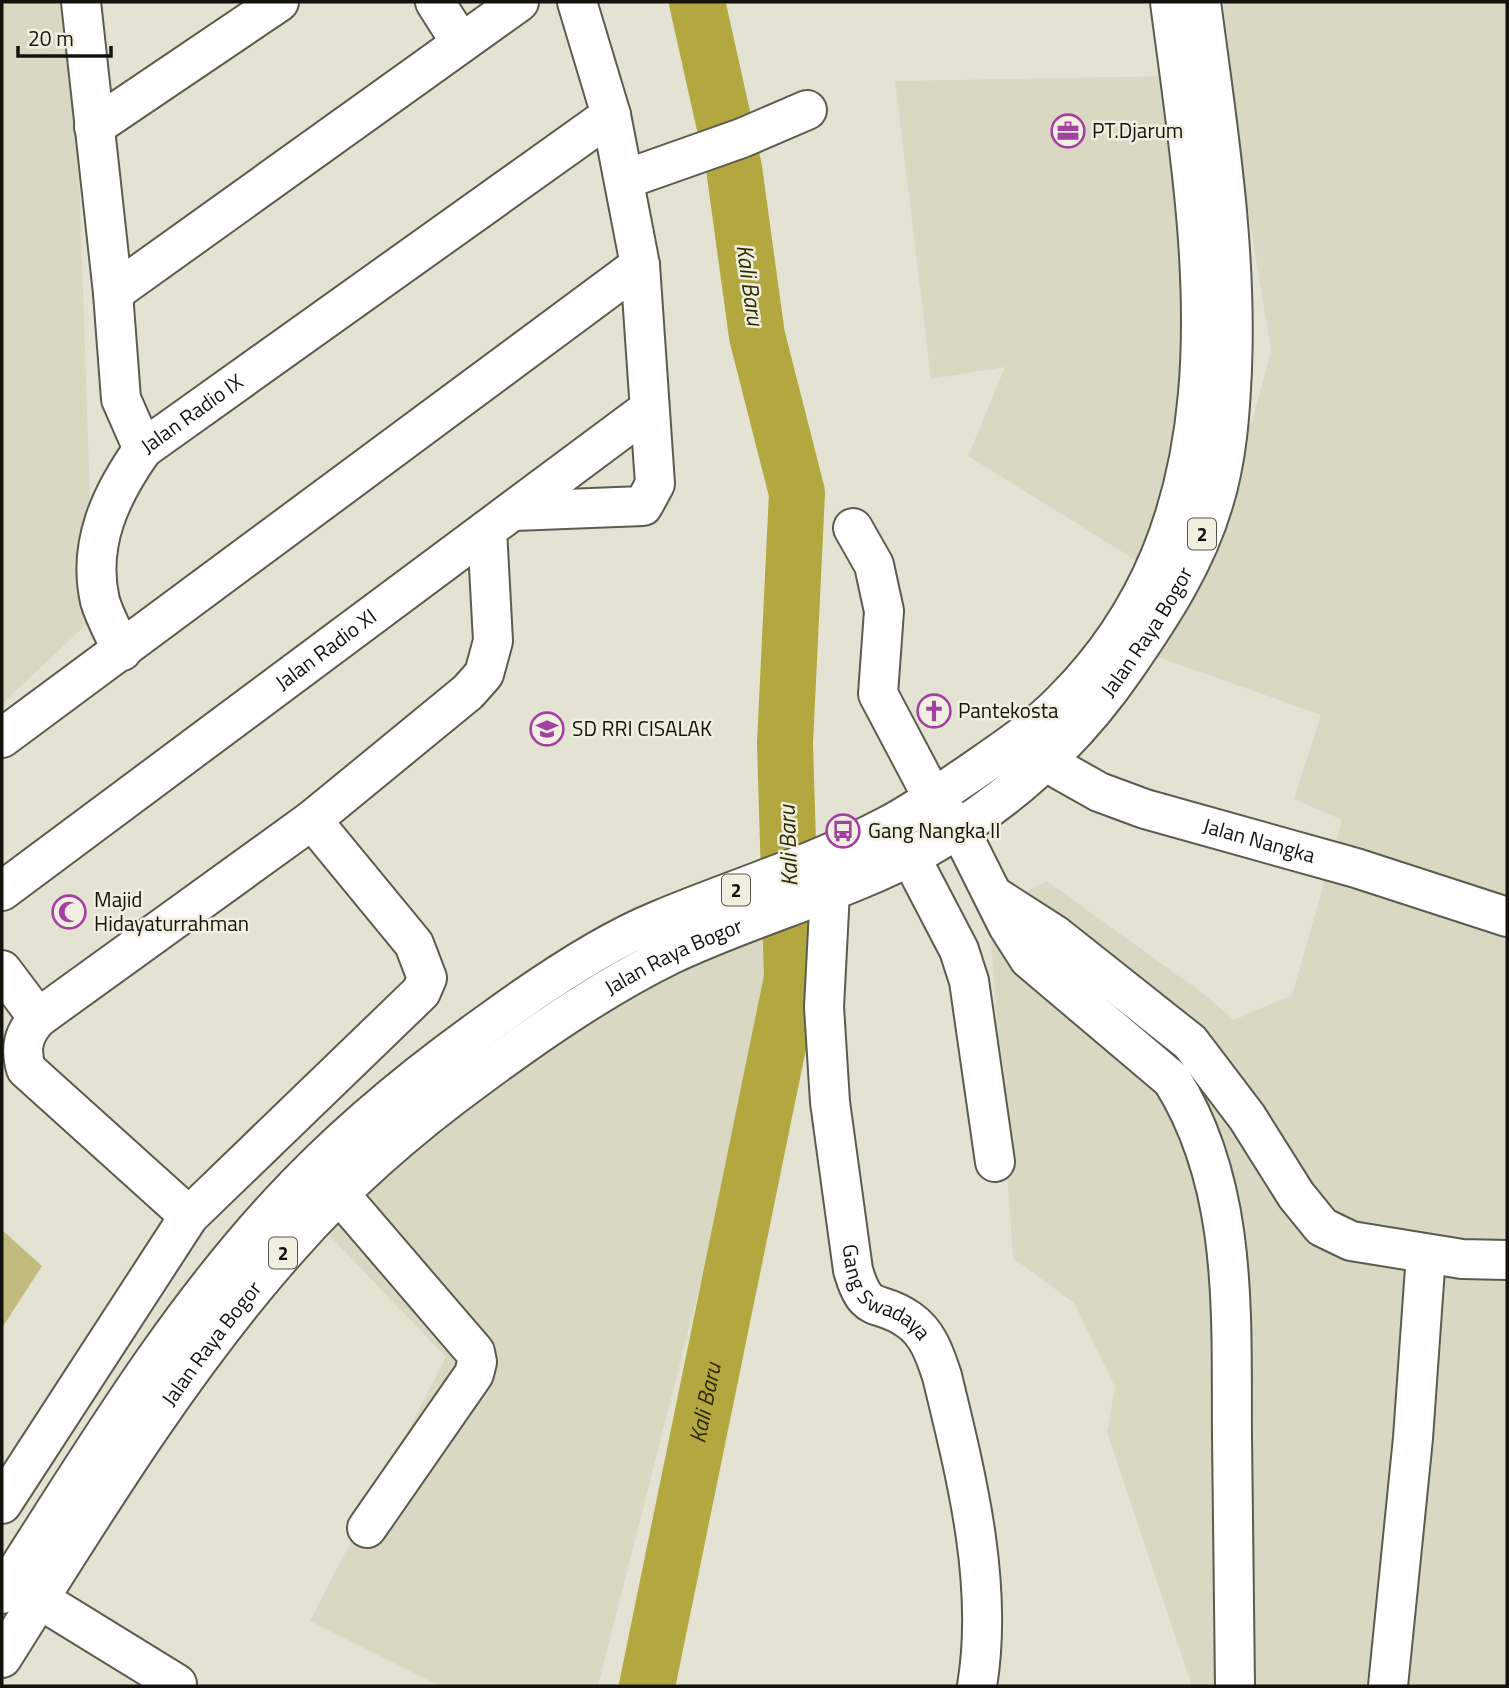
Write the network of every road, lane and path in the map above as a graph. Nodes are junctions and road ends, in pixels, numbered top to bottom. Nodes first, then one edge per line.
1 (81, 2) edge
2 (279, 2) edge
3 (435, 2) edge
4 (519, 2) edge
5 (577, 2) edge
6 (1170, 2) edge
7 (1202, 2) edge
8 (461, 43) junction
9 (807, 110) dead end
10 (611, 115) junction
11 (94, 127) junction
12 (626, 179) junction
13 (640, 265) junction
14 (113, 293) junction
15 (649, 409) junction
16 (143, 449) junction
17 (1209, 456) junction
18 (500, 521) junction
19 (853, 528) dead end
20 (122, 651) junction
21 (2, 738) edge
22 (1037, 747) junction
23 (933, 798) junction
24 (312, 821) junction
25 (959, 828) junction
26 (909, 856) junction
27 (825, 881) junction
28 (2, 891) edge
29 (996, 897) junction
30 (1507, 917) edge
31 (2, 970) edge
32 (38, 1018) junction
33 (995, 1162) dead end
34 (327, 1180) junction
35 (189, 1216) junction
36 (1426, 1254) junction
37 (1507, 1260) edge
38 (2, 1504) edge
39 (367, 1528) dead end
40 (2, 1594) edge
41 (39, 1599) junction
42 (2, 1658) edge
43 (177, 1684) dead end
44 (977, 1686) edge
45 (1235, 1686) edge
46 (1388, 1686) edge

1 - 11 main road, Jalan Radio IX
2 - 11 main road
3 - 8 main road
4 - 8 main road
5 - 10 main road
6 - 17 main road, Jalan Raya Bogor / 2
7 - 17 main road, Jalan Raya Bogor / 2
8 - 14 main road
9 - 12 main road
10 - 12 main road
10 - 16 main road, Jalan Radio IX
11 - 14 main road, Jalan Radio IX
12 - 13 main road
13 - 15 main road
13 - 20 main road
14 - 16 main road, Jalan Radio IX
15 - 18 main road, Jalan Radio XI
15 - 18 main road
16 - 20 main road
17 - 22 main road, Jalan Raya Bogor / 2
18 - 24 main road
18 - 28 main road, Jalan Radio XI
19 - 23 main road
20 - 21 main road
22 - 23 main road, Jalan Raya Bogor / 2
22 - 25 main road, Jalan Raya Bogor / 2
22 - 30 main road, Jalan Nangka
23 - 25 main road
23 - 27 main road, Jalan Raya Bogor / 2
24 - 32 main road
24 - 35 main road
25 - 26 main road, Jalan Raya Bogor / 2
25 - 29 main road
26 - 27 main road, Jalan Raya Bogor / 2
26 - 33 main road
27 - 34 main road, Jalan Raya Bogor / 2
27 - 34 main road, Jalan Raya Bogor / 2
27 - 44 main road, Gang Swadaya
29 - 36 main road
29 - 45 main road
31 - 32 main road
32 - 35 main road
34 - 39 main road
34 - 40 main road, Jalan Raya Bogor / 2
34 - 41 main road, Jalan Raya Bogor / 2
35 - 38 main road
36 - 37 main road
36 - 46 main road
41 - 42 main road, Jalan Raya Bogor / 2
41 - 43 main road

